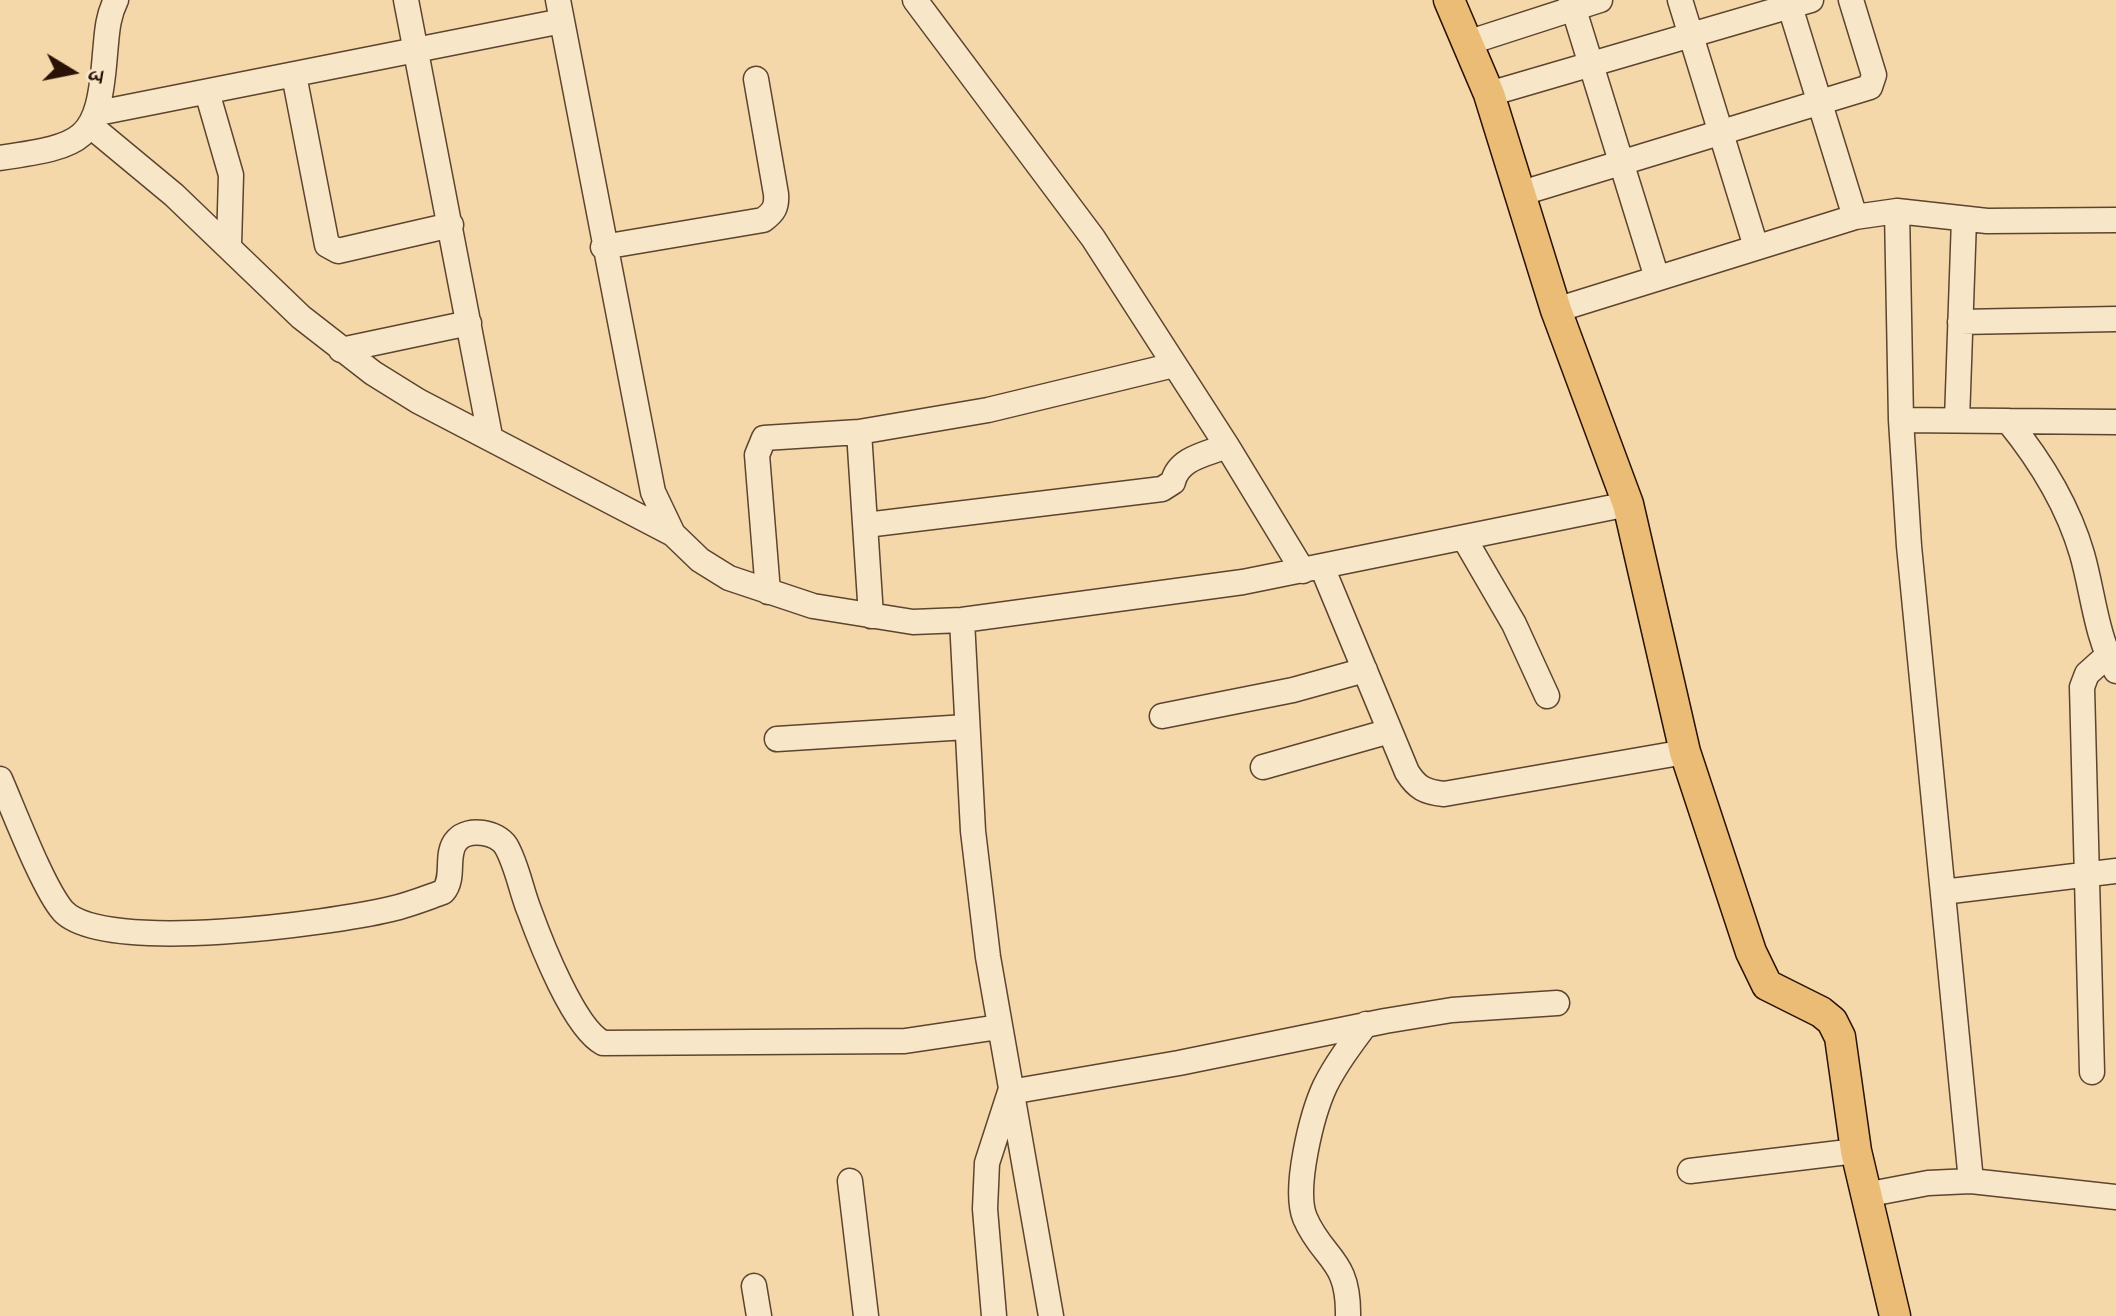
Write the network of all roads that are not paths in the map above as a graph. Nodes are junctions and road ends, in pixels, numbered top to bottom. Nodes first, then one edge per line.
1 (116, 0) edge
2 (406, 0) edge
3 (915, 0) edge
4 (1449, 0) edge
5 (1600, 0) edge
6 (1680, 0) edge
7 (1851, 0) edge
8 (1797, 2) edge
9 (1572, 4) edge
10 (560, 10) edge
11 (1690, 33) junction
12 (1470, 42) junction
13 (415, 51) junction
14 (1590, 64) junction
15 (294, 75) junction
16 (756, 79) dead end
17 (207, 92) junction
18 (1489, 94) junction
19 (1822, 103) junction
20 (95, 120) junction
21 (1721, 135) junction
22 (0, 158) edge
23 (1623, 164) junction
24 (1522, 193) junction
25 (2116, 204) edge
26 (1897, 211) junction
27 (1855, 217) junction
28 (1964, 219) junction
29 (2116, 220) edge
30 (451, 225) junction
31 (229, 245) junction
32 (603, 247) junction
33 (1756, 247) junction
34 (1657, 278) junction
35 (1556, 310) junction
36 (2116, 319) edge
37 (1960, 322) junction
38 (469, 323) junction
39 (341, 350) junction
40 (1174, 365) junction
41 (1901, 420) junction
42 (1957, 420) junction
43 (2008, 421) junction
44 (2116, 422) edge
45 (859, 432) junction
46 (490, 436) junction
47 (1227, 446) junction
48 (1628, 504) junction
49 (866, 525) junction
50 (673, 534) junction
51 (1464, 538) junction
52 (1312, 569) junction
53 (768, 592) junction
54 (871, 616) junction
55 (962, 620) junction
56 (2111, 664) edge
57 (1365, 670) junction
58 (1547, 696) dead end
59 (1162, 716) dead end
60 (966, 727) junction
61 (1390, 731) junction
62 (777, 739) dead end
63 (1685, 752) junction
64 (1263, 767) dead end
65 (0, 779) edge
66 (2116, 871) edge
67 (2084, 873) junction
68 (1943, 892) junction
69 (1557, 1003) dead end
70 (1366, 1024) junction
71 (999, 1027) junction
72 (2092, 1072) dead end
73 (1010, 1092) junction
74 (1856, 1151) junction
75 (1690, 1171) dead end
76 (850, 1181) dead end
77 (1971, 1181) junction
78 (1865, 1195) junction
79 (2116, 1197) edge
80 (754, 1286) dead end
81 (759, 1316) edge
82 (866, 1316) edge
83 (994, 1316) edge
84 (1051, 1316) edge
85 (1348, 1316) edge
86 (1895, 1316) edge

1 - 20 street
2 - 13 street
3 - 40 street
4 - 12 main road
5 - 9 street
6 - 11 street
7 - 19 street
8 - 11 street
8 - 19 street
9 - 12 street
9 - 14 street
10 - 13 street
10 - 32 street
11 - 14 street
11 - 21 street
12 - 18 main road
13 - 15 street
13 - 30 street
14 - 18 street
14 - 23 street
15 - 17 street
15 - 30 street
16 - 32 street
17 - 20 street
17 - 31 street
18 - 24 main road
19 - 21 street
19 - 27 street
20 - 22 street
20 - 31 street
21 - 23 street
21 - 33 street
23 - 24 street
23 - 34 street
24 - 35 main road
25 - 29 street
26 - 27 street
26 - 28 street
26 - 41 street
27 - 33 street
28 - 29 street
28 - 37 street
30 - 38 street
31 - 39 street
32 - 50 street
33 - 34 street
34 - 35 street
35 - 48 main road
36 - 37 street
37 - 42 street
38 - 39 street
38 - 46 street
39 - 46 street
40 - 45 street
40 - 47 street
41 - 42 street
41 - 68 street
42 - 43 street
43 - 44 street
43 - 56 street
45 - 49 street
45 - 53 street
46 - 50 street
47 - 49 street
47 - 52 street
48 - 51 street
48 - 63 main road
49 - 54 street
50 - 53 street
51 - 52 street
51 - 58 street
52 - 55 street
52 - 57 street
53 - 54 street
54 - 55 street
55 - 60 street
56 - 67 street
57 - 59 street
57 - 61 street
60 - 62 street
60 - 71 street
61 - 63 street
61 - 64 street
63 - 74 main road
65 - 71 street
66 - 67 street
67 - 68 street
67 - 72 street
68 - 77 street
69 - 70 street
70 - 73 street
70 - 85 street
71 - 73 street
73 - 83 street
73 - 84 street
74 - 75 street
74 - 78 main road
76 - 82 street
77 - 78 street
77 - 79 street
78 - 86 main road
80 - 81 street

